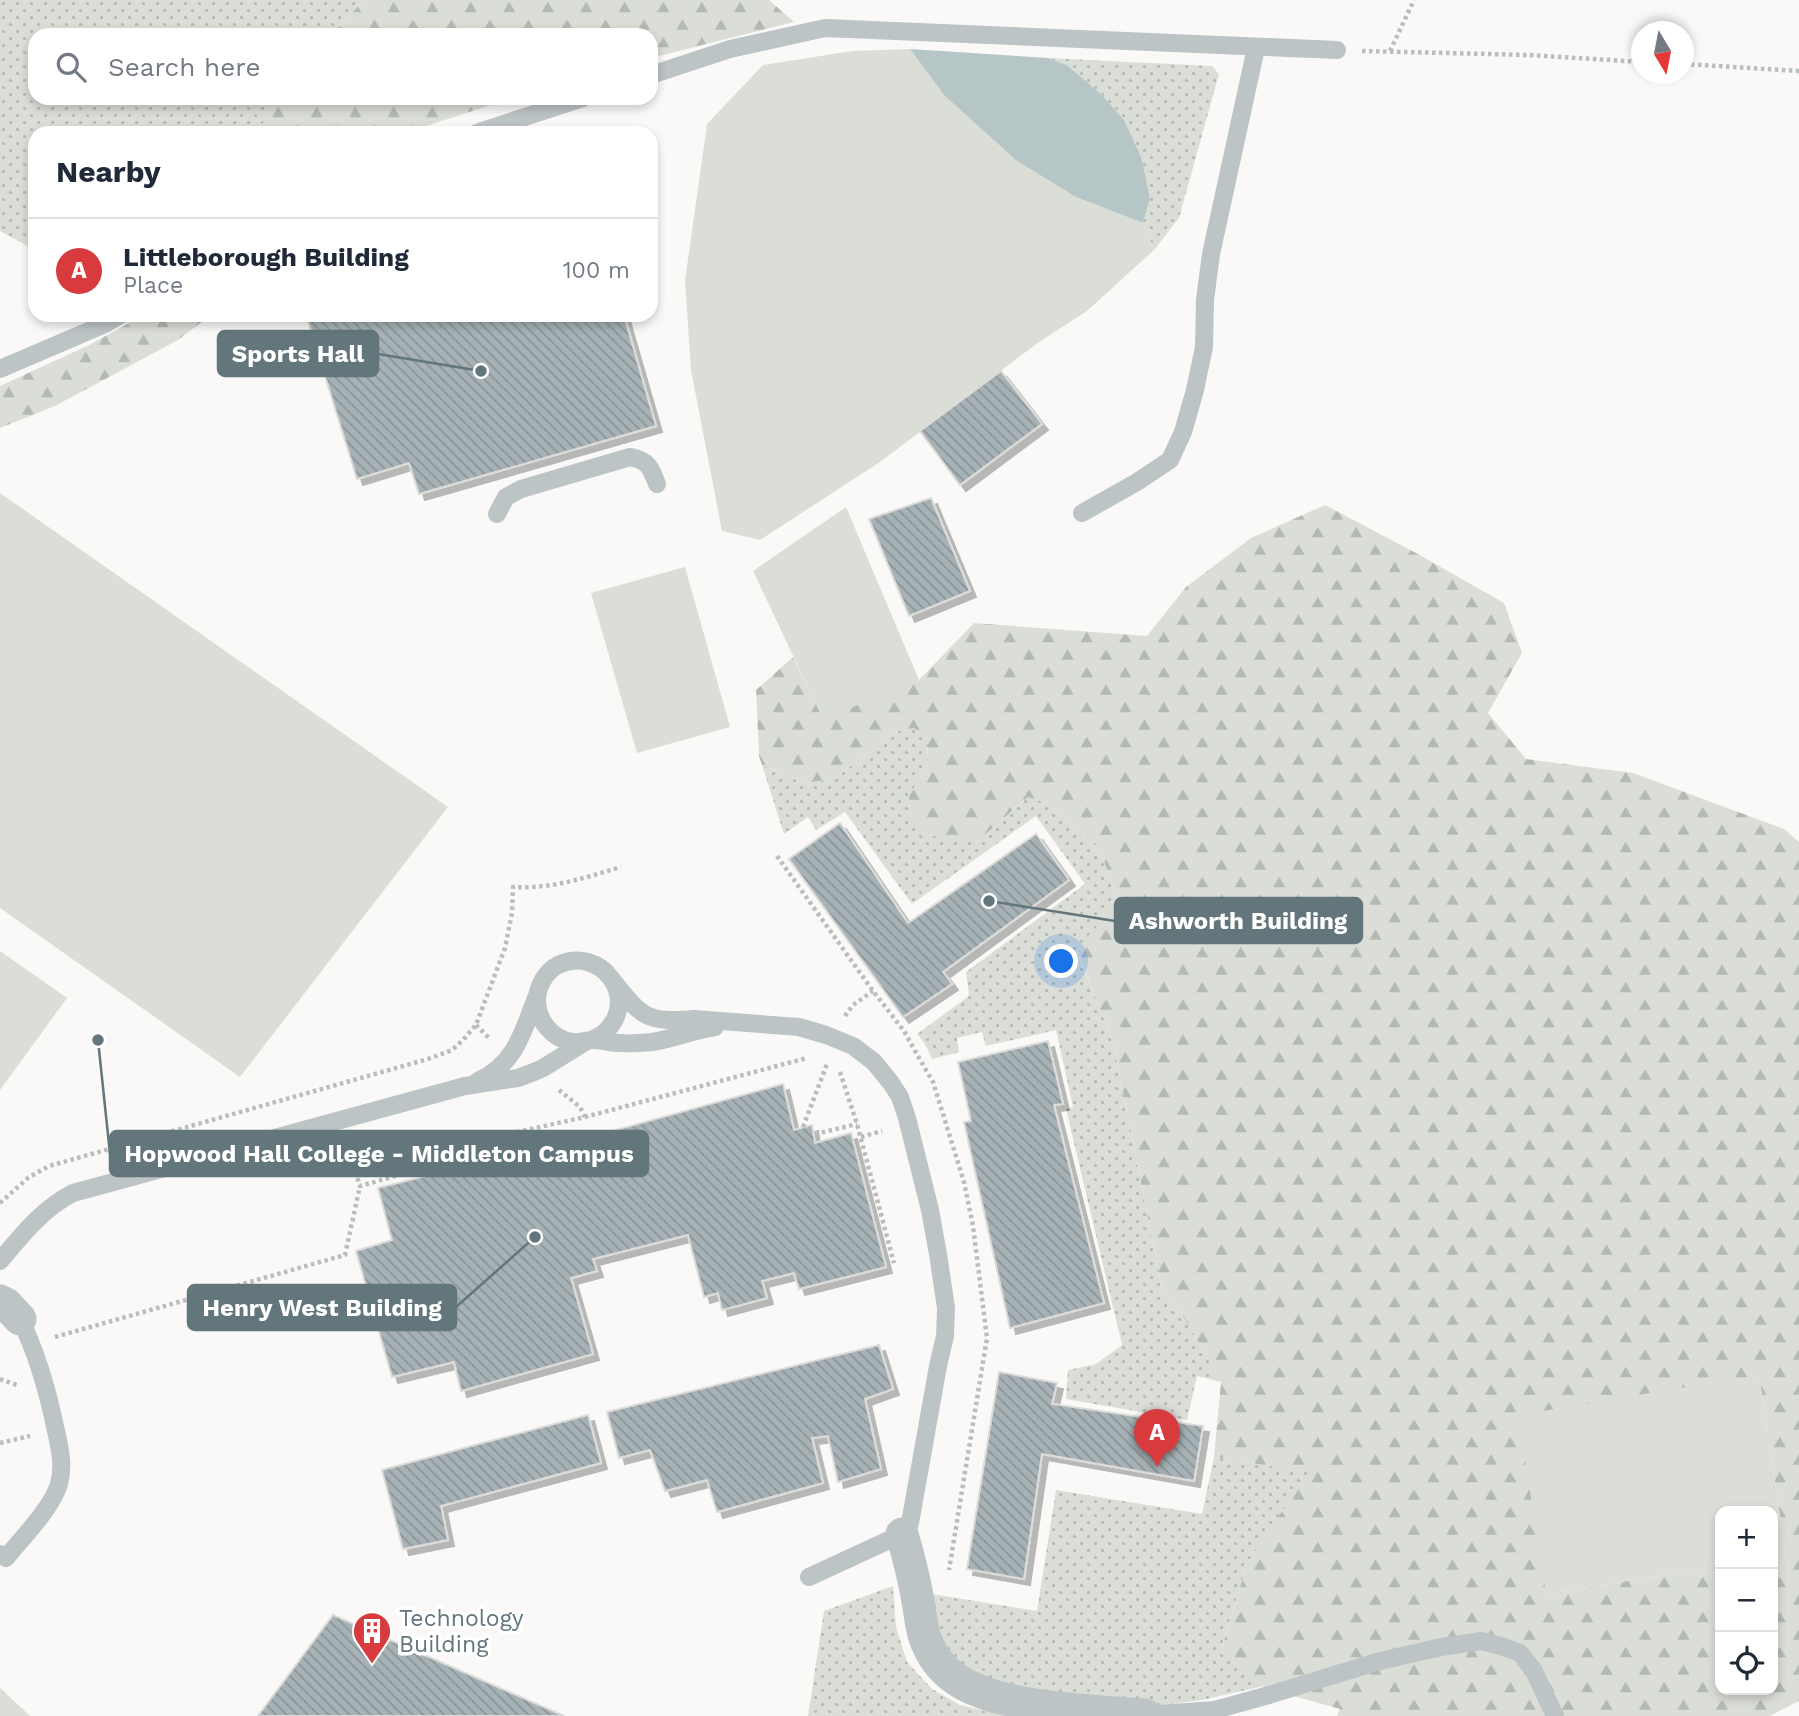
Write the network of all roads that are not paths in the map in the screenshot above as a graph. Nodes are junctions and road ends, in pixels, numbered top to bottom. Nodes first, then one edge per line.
1 (1256, 48) junction
2 (1336, 51) road end
3 (658, 73) edge
4 (562, 105) edge
5 (497, 126) edge
6 (108, 322) edge
7 (0, 369) edge
8 (657, 484) dead end
9 (1082, 513) dead end
10 (497, 514) dead end
11 (613, 981) junction
12 (537, 998) junction
13 (739, 1022) junction
14 (589, 1041) junction
15 (465, 1086) junction
16 (0, 1261) edge
17 (18, 1321) edge
18 (902, 1534) junction
19 (3, 1556) edge
20 (808, 1577) dead end
21 (1145, 1715) edge
22 (1555, 1716) edge

1 - 2 lane
1 - 3 lane
1 - 9 lane
4 - 5 lane
6 - 7 lane
8 - 10 lane
11 - 12 lane
11 - 13 lane
11 - 14 lane
12 - 14 lane
12 - 15 lane
13 - 14 lane
13 - 18 lane
14 - 15 lane
15 - 16 lane
17 - 19 lane
18 - 20 lane
18 - 21 street
21 - 22 lane

